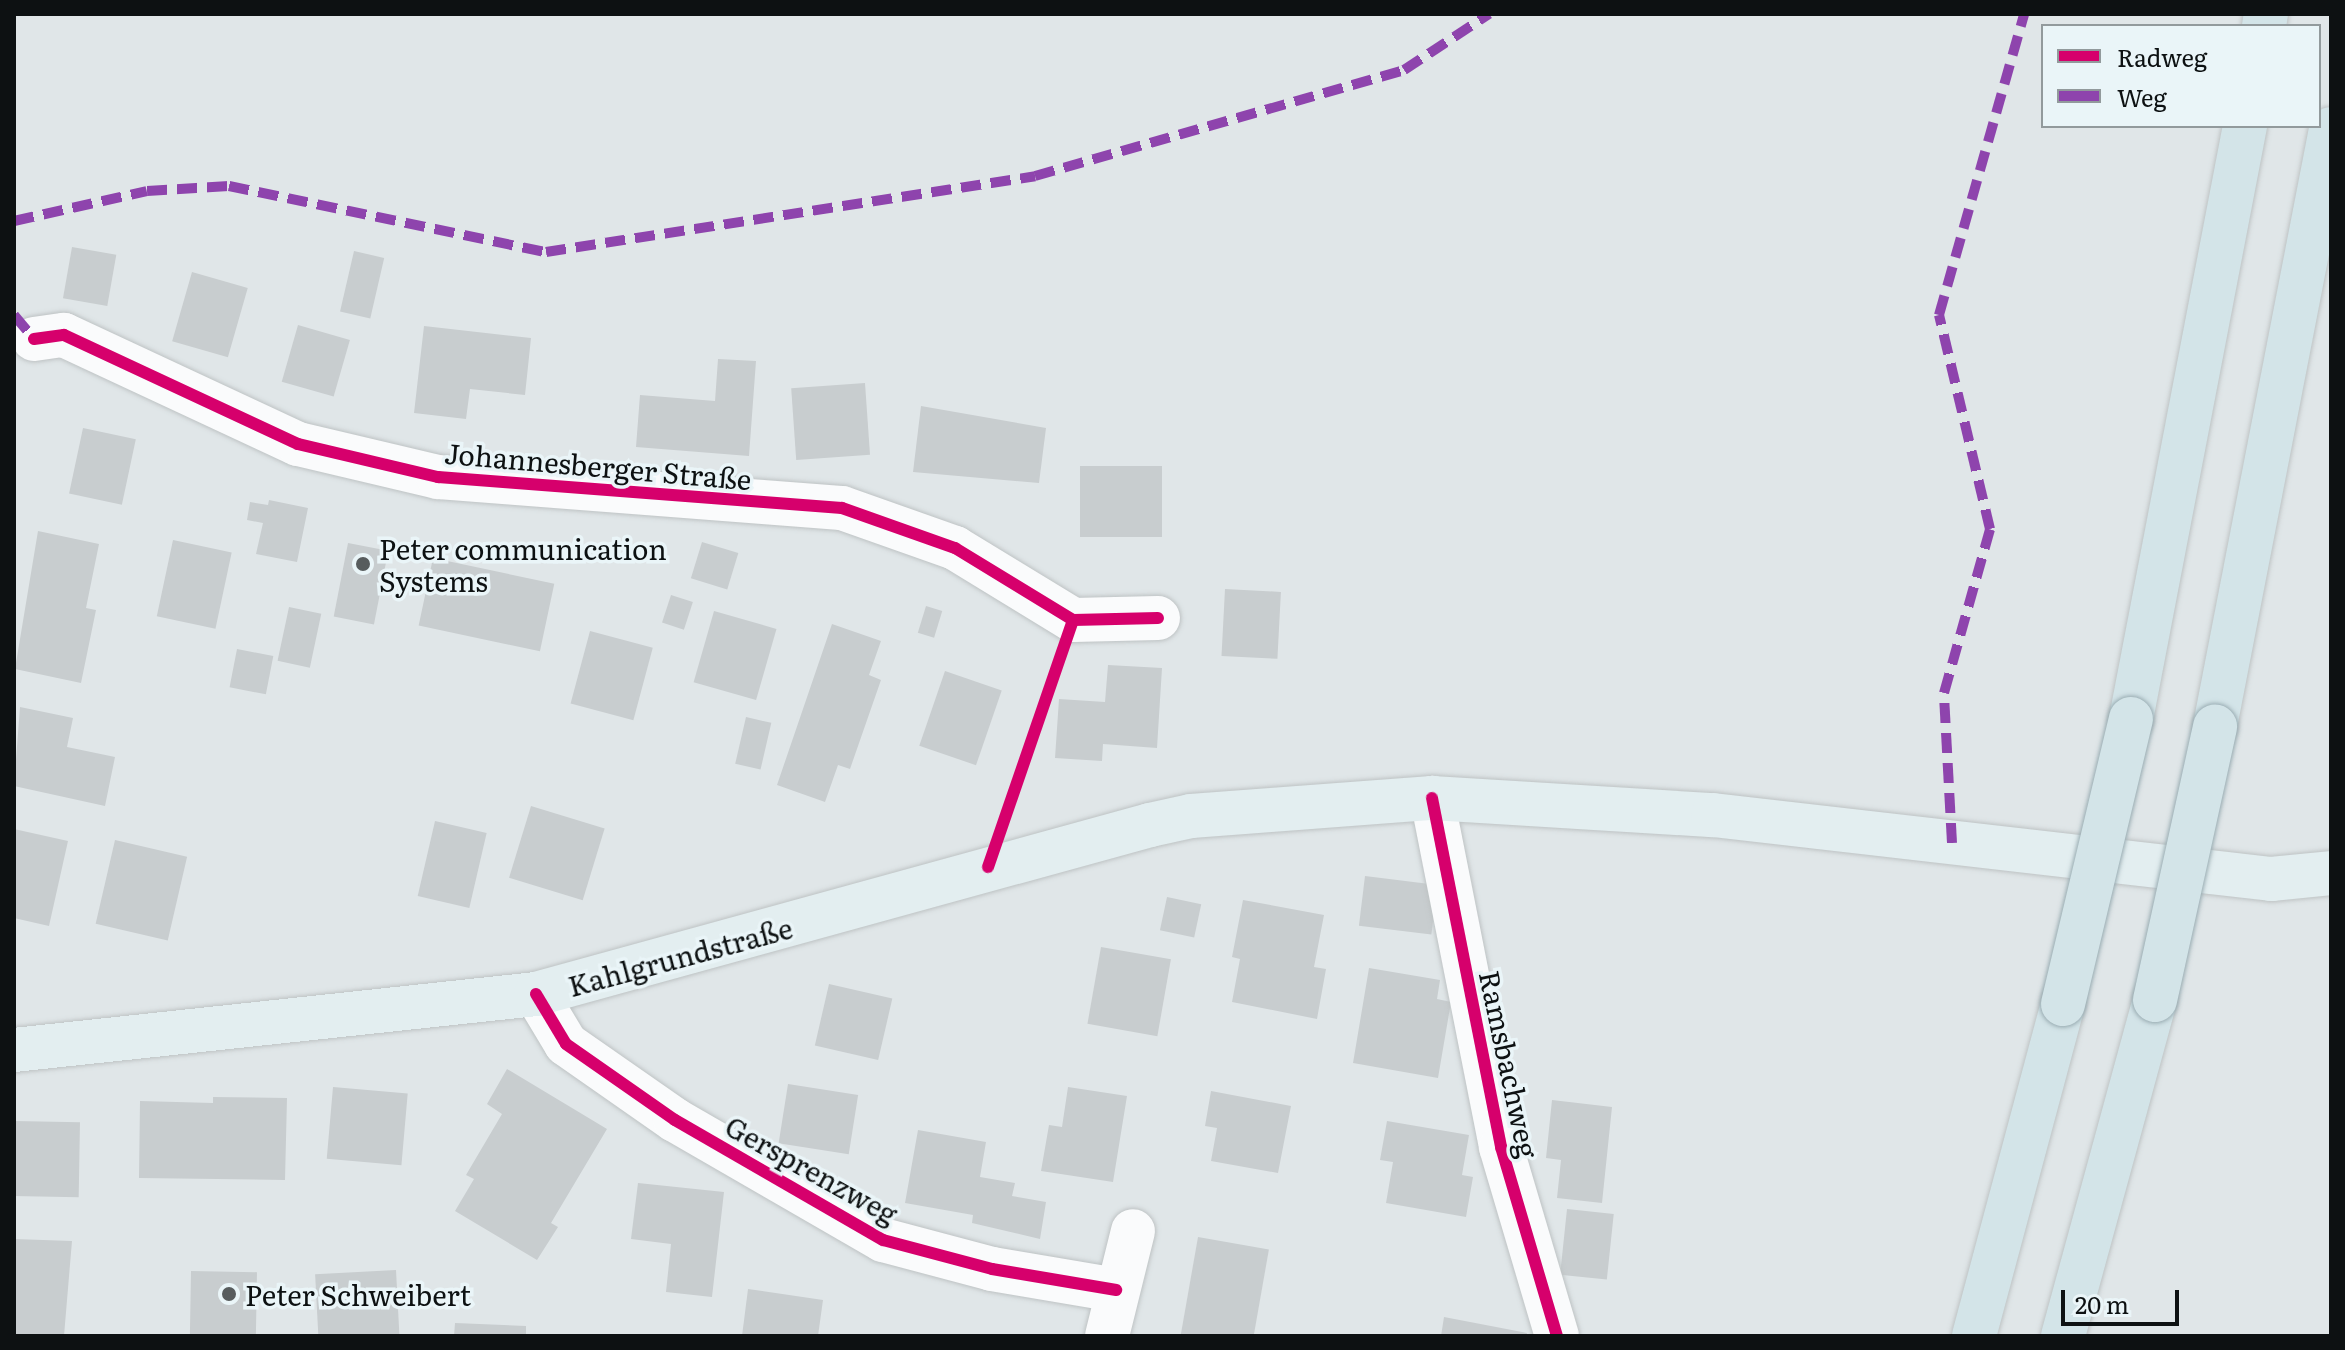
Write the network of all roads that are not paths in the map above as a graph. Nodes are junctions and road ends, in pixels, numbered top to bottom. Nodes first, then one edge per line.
1 (2245, 128) edge
2 (2331, 129) edge
3 (21, 337) edge
4 (1158, 618) dead end
5 (1432, 798) junction
6 (2331, 873) edge
7 (536, 994) junction
8 (14, 1050) edge
9 (1133, 1231) dead end
10 (1116, 1290) junction
11 (1107, 1336) edge
12 (1557, 1336) edge
13 (1974, 1336) edge
14 (2063, 1336) edge

1 - 13 highway, bridge
2 - 14 highway, bridge
3 - 4 street, Johannesberger Straße
5 - 6 main road, Kahlgrundstraße
5 - 7 main road, Kahlgrundstraße
5 - 12 street, Ramsbachweg
7 - 8 main road, Kahlgrundstraße
7 - 10 street, Gersprenzweg
9 - 10 street
10 - 11 street

